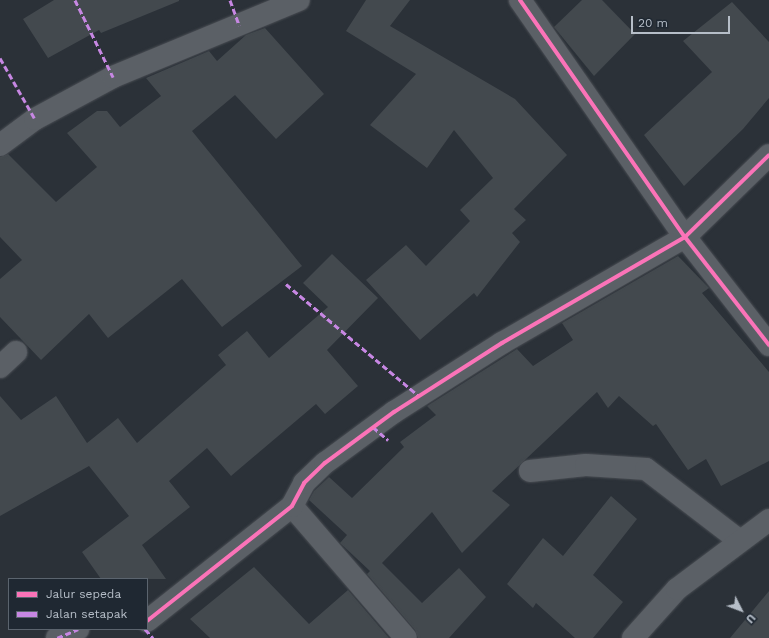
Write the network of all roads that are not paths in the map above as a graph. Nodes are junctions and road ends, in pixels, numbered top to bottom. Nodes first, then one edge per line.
1 (299, 0) edge
2 (520, 0) edge
3 (0, 145) edge
4 (769, 155) edge
5 (684, 237) junction
6 (769, 345) edge
7 (16, 352) dead end
8 (0, 367) edge
9 (530, 470) dead end
10 (292, 506) junction
11 (769, 520) edge
12 (740, 541) junction
13 (148, 620) edge
14 (76, 630) edge
15 (146, 630) edge
16 (57, 638) edge
17 (153, 638) edge
18 (406, 638) edge
19 (633, 638) edge

1 - 3 street
2 - 5 street
4 - 5 street
5 - 6 street
5 - 10 street
7 - 8 street
9 - 12 street
10 - 13 street
10 - 18 street
11 - 12 street
12 - 19 street
14 - 16 street
15 - 17 street

